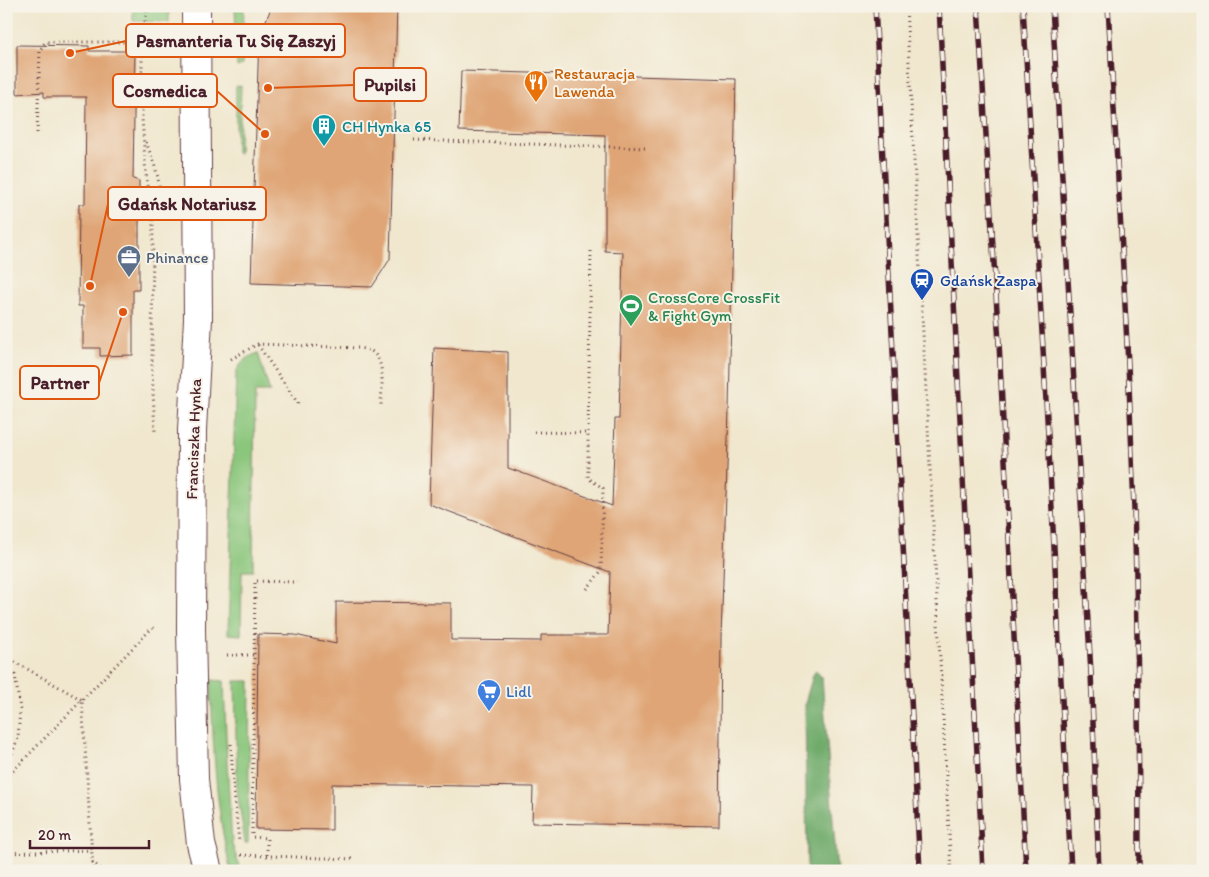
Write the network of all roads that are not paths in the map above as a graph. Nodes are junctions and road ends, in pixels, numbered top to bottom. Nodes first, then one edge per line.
1 (196, 6) edge
2 (208, 871) edge

1 - 2 street, Franciszka Hynka

